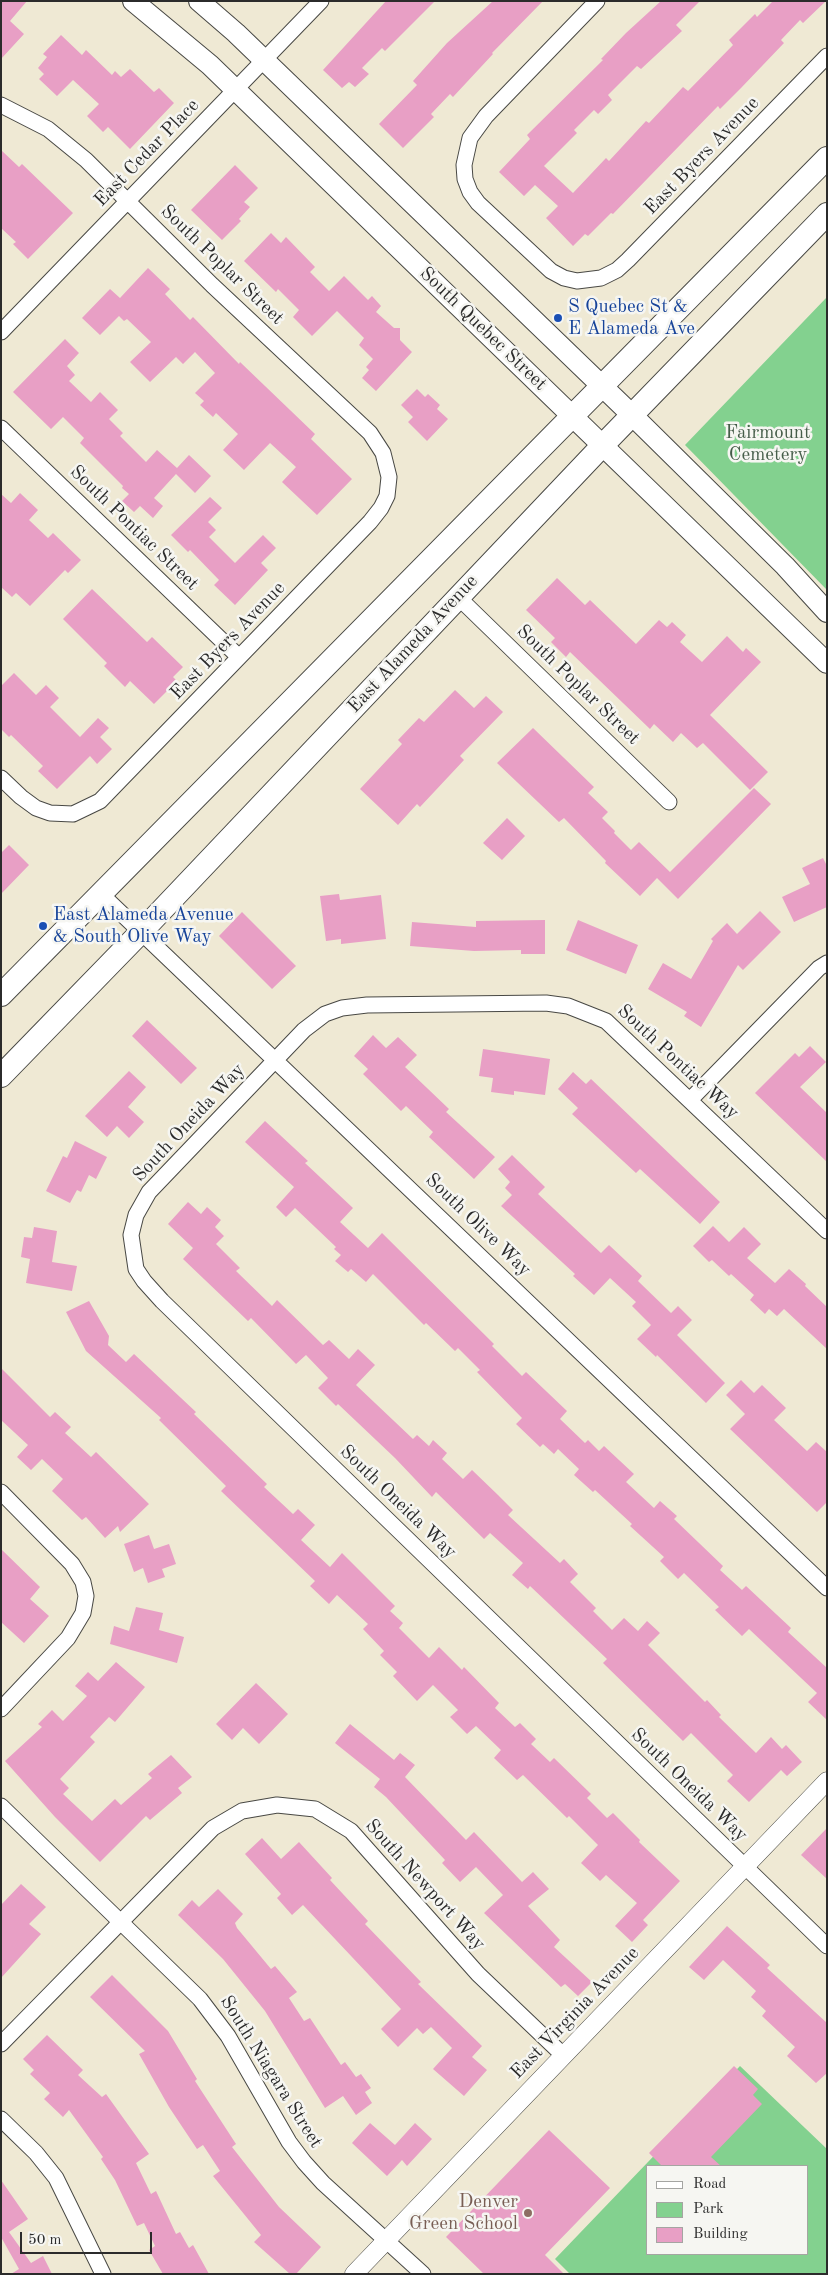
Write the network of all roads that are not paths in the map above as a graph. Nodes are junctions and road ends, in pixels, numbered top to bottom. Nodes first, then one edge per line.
1 (133, 1) edge
2 (199, 1) edge
3 (321, 1) edge
4 (588, 4) edge
5 (827, 56) edge
6 (264, 60) junction
7 (235, 90) junction
8 (1, 105) edge
9 (827, 158) edge
10 (128, 201) junction
11 (827, 214) edge
12 (1, 332) edge
13 (602, 386) junction
14 (632, 415) junction
15 (573, 417) junction
16 (1, 428) edge
17 (602, 446) junction
18 (389, 477) joint
19 (458, 597) junction
20 (827, 612) edge
21 (239, 657) junction
22 (827, 663) edge
23 (1, 778) edge
24 (669, 802) dead end
25 (100, 893) junction
26 (141, 932) junction
27 (827, 963) edge
28 (1, 995) edge
29 (276, 1059) junction
30 (1, 1076) edge
31 (690, 1100) junction
32 (827, 1230) edge
33 (1, 1492) edge
34 (827, 1588) edge
35 (1, 1708) edge
36 (827, 1781) edge
37 (1, 1806) edge
38 (744, 1866) junction
39 (120, 1921) junction
40 (827, 1946) edge
41 (1, 2044) edge
42 (564, 2056) junction
43 (1, 2119) edge
44 (386, 2241) junction
45 (103, 2274) edge
46 (354, 2274) edge
47 (423, 2274) edge

1 - 7 main road, South Quebec Street
2 - 6 main road
3 - 6 street, East Cedar Place
4 - 5 street, East Byers Avenue
6 - 7 street, East Cedar Place
6 - 13 main road
7 - 10 street, East Cedar Place
7 - 15 main road, South Quebec Street
8 - 10 street, South Poplar Street
9 - 13 main road
10 - 12 street, East Cedar Place
10 - 18 street, South Poplar Street
11 - 14 main road, East Alameda Avenue
13 - 14 main road
13 - 15 main road
14 - 17 main road, East Alameda Avenue
14 - 20 main road
15 - 17 main road, South Quebec Street
15 - 25 main road
16 - 21 street, South Pontiac Street
17 - 19 main road, East Alameda Avenue
17 - 22 main road, South Quebec Street
18 - 21 street, East Byers Avenue
19 - 24 street, South Poplar Street
19 - 26 main road, East Alameda Avenue
21 - 23 street, East Byers Avenue
25 - 26 street, South Olive Way
25 - 28 main road
26 - 29 street, South Olive Way
26 - 30 main road, East Alameda Avenue
27 - 31 street
29 - 31 street, South Pontiac Way
29 - 34 street, South Olive Way
29 - 38 street, South Oneida Way
31 - 32 street, South Pontiac Way
33 - 35 street
36 - 38 street, East Virginia Avenue
37 - 39 street, South Niagara Street
38 - 40 street, South Oneida Way
38 - 42 street, East Virginia Avenue
39 - 41 street, South Newport Way
39 - 42 street, South Newport Way
39 - 44 street, South Niagara Street
42 - 44 street, East Virginia Avenue
43 - 45 street
44 - 46 street, East Virginia Avenue
44 - 47 street, South Niagara Street

